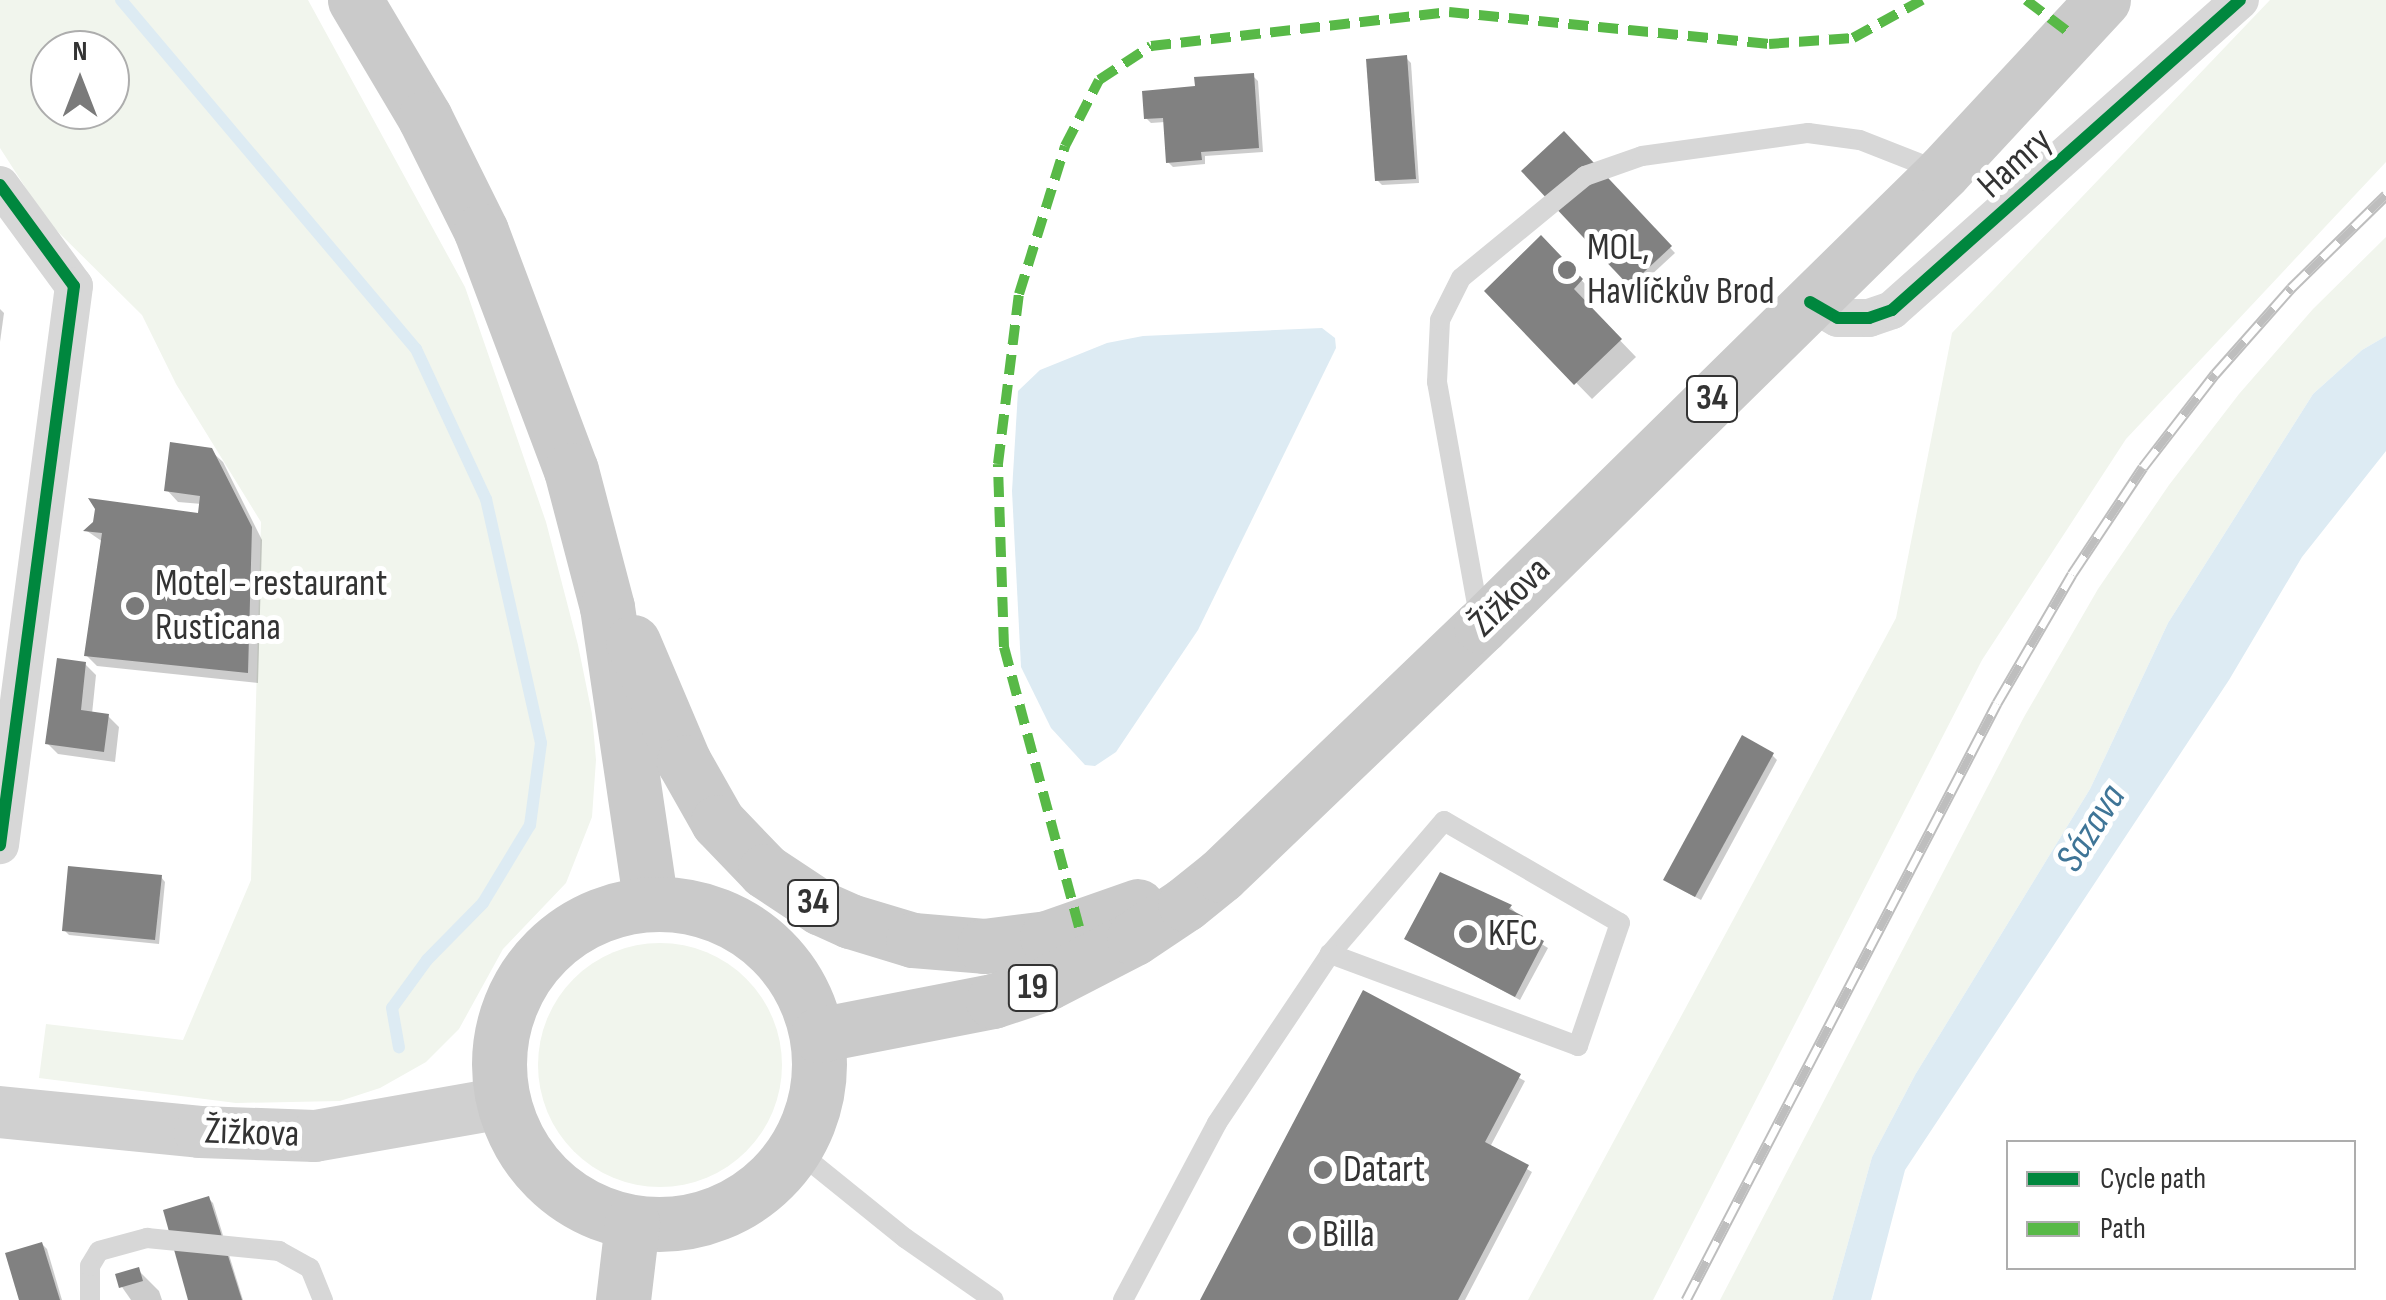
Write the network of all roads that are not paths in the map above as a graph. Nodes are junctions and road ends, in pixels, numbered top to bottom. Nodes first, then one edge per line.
1 (355, 0) edge
2 (2103, 0) edge
3 (2240, 0) edge
4 (1943, 172) junction
5 (0, 184) edge
6 (1810, 302) junction
7 (594, 549) junction
8 (1480, 626) junction
9 (0, 845) edge
10 (1221, 876) junction
11 (651, 904) junction
12 (1330, 954) junction
13 (818, 1035) junction
14 (503, 1103) junction
15 (0, 1112) edge
16 (796, 1150) junction
17 (632, 1223) junction
18 (90, 1300) edge
19 (323, 1300) edge
20 (623, 1300) edge
21 (994, 1300) edge
22 (1123, 1300) edge

1 - 7 main road, 34
2 - 4 main road, Žižkova / 34
3 - 6 street, Hamry
4 - 6 main road, Žižkova / 34
4 - 8 lane
5 - 9 street
6 - 8 main road, Žižkova / 34
7 - 10 main road, 34
7 - 11 main road, 34
8 - 10 main road, Žižkova / 34
10 - 13 main road, Žižkova / 19
11 - 13 main road, 34
11 - 14 main road, 34
12 - 12 lane
12 - 22 lane
13 - 16 main road, 34
14 - 15 main road, Žižkova
14 - 17 main road, 34
16 - 17 main road, 34
16 - 21 lane
17 - 20 main road
18 - 19 lane

